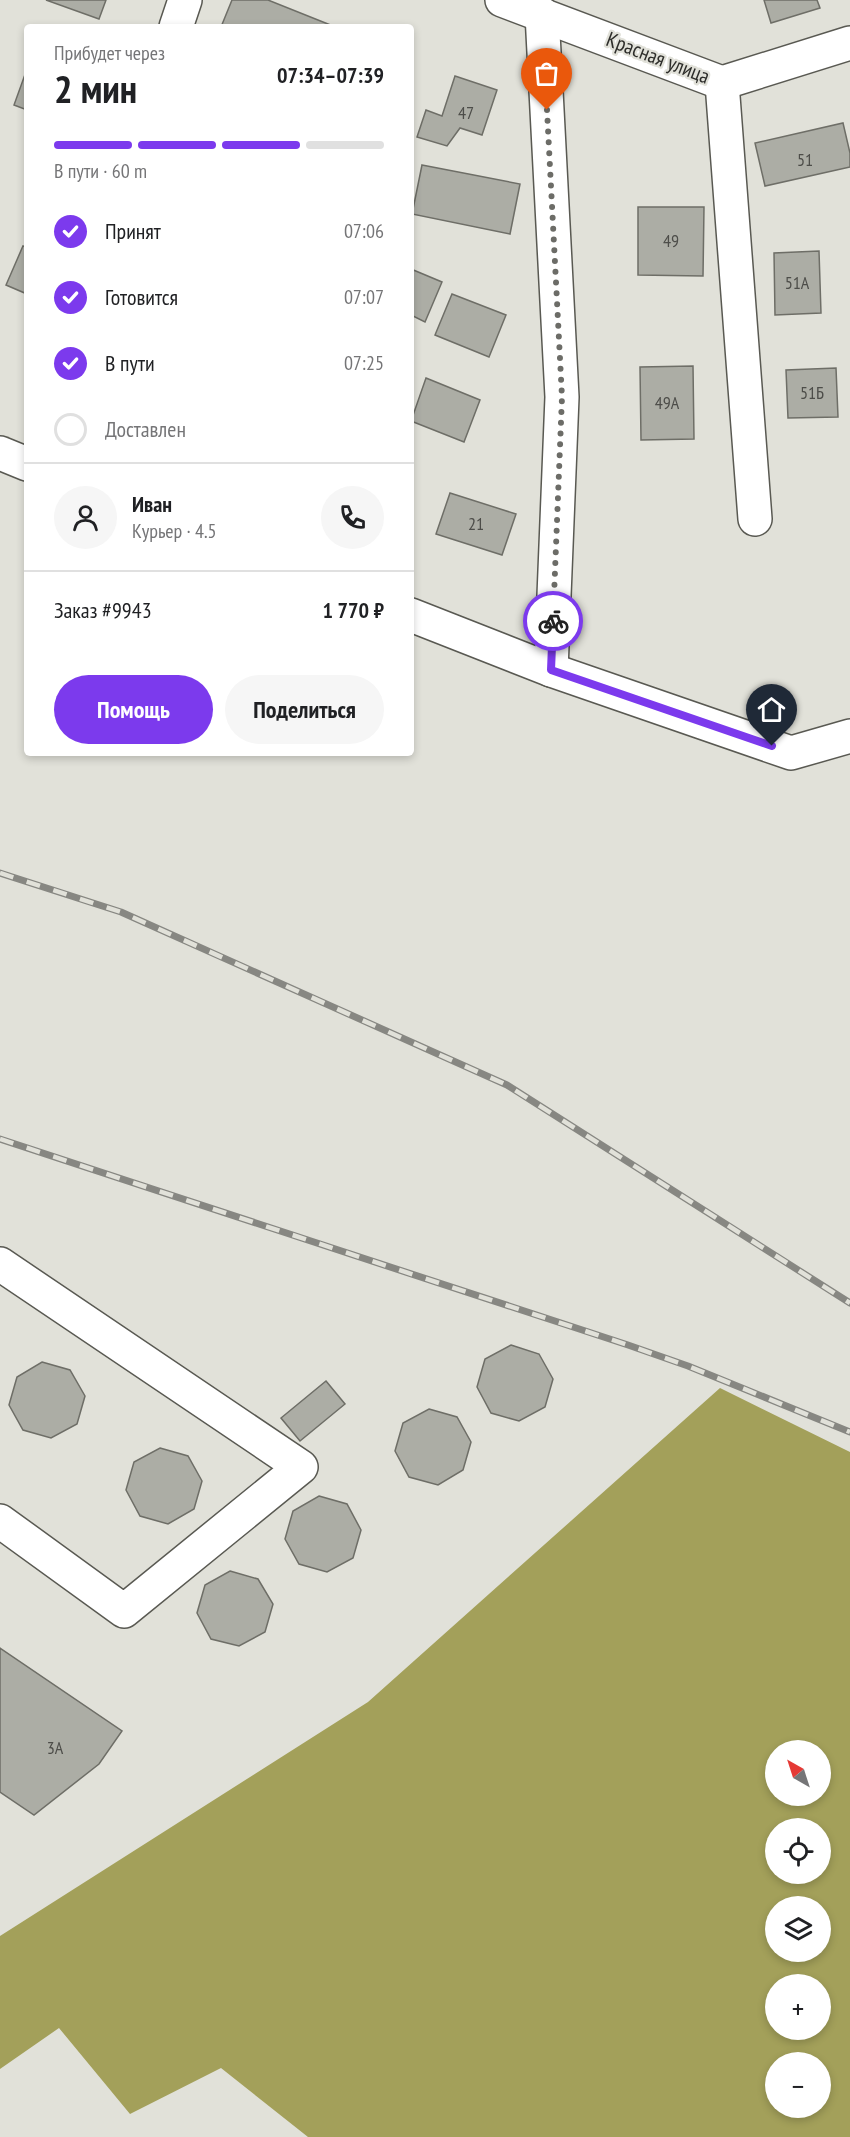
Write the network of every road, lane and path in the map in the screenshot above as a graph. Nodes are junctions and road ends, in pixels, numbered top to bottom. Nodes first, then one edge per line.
1 (185, 0) edge
2 (502, 0) edge
3 (542, 14) junction
4 (177, 24) edge
5 (850, 43) edge
6 (722, 83) junction
7 (0, 453) edge
8 (24, 463) edge
9 (755, 519) dead end
10 (414, 616) edge
11 (551, 670) junction
12 (850, 736) edge
13 (0, 1264) edge
14 (0, 1521) edge

1 - 4 street
2 - 3 street, Красная улица
3 - 6 street, Красная улица
3 - 11 street
5 - 6 street, Красная улица
6 - 9 street
7 - 8 street
10 - 11 street
11 - 12 street
13 - 14 street

